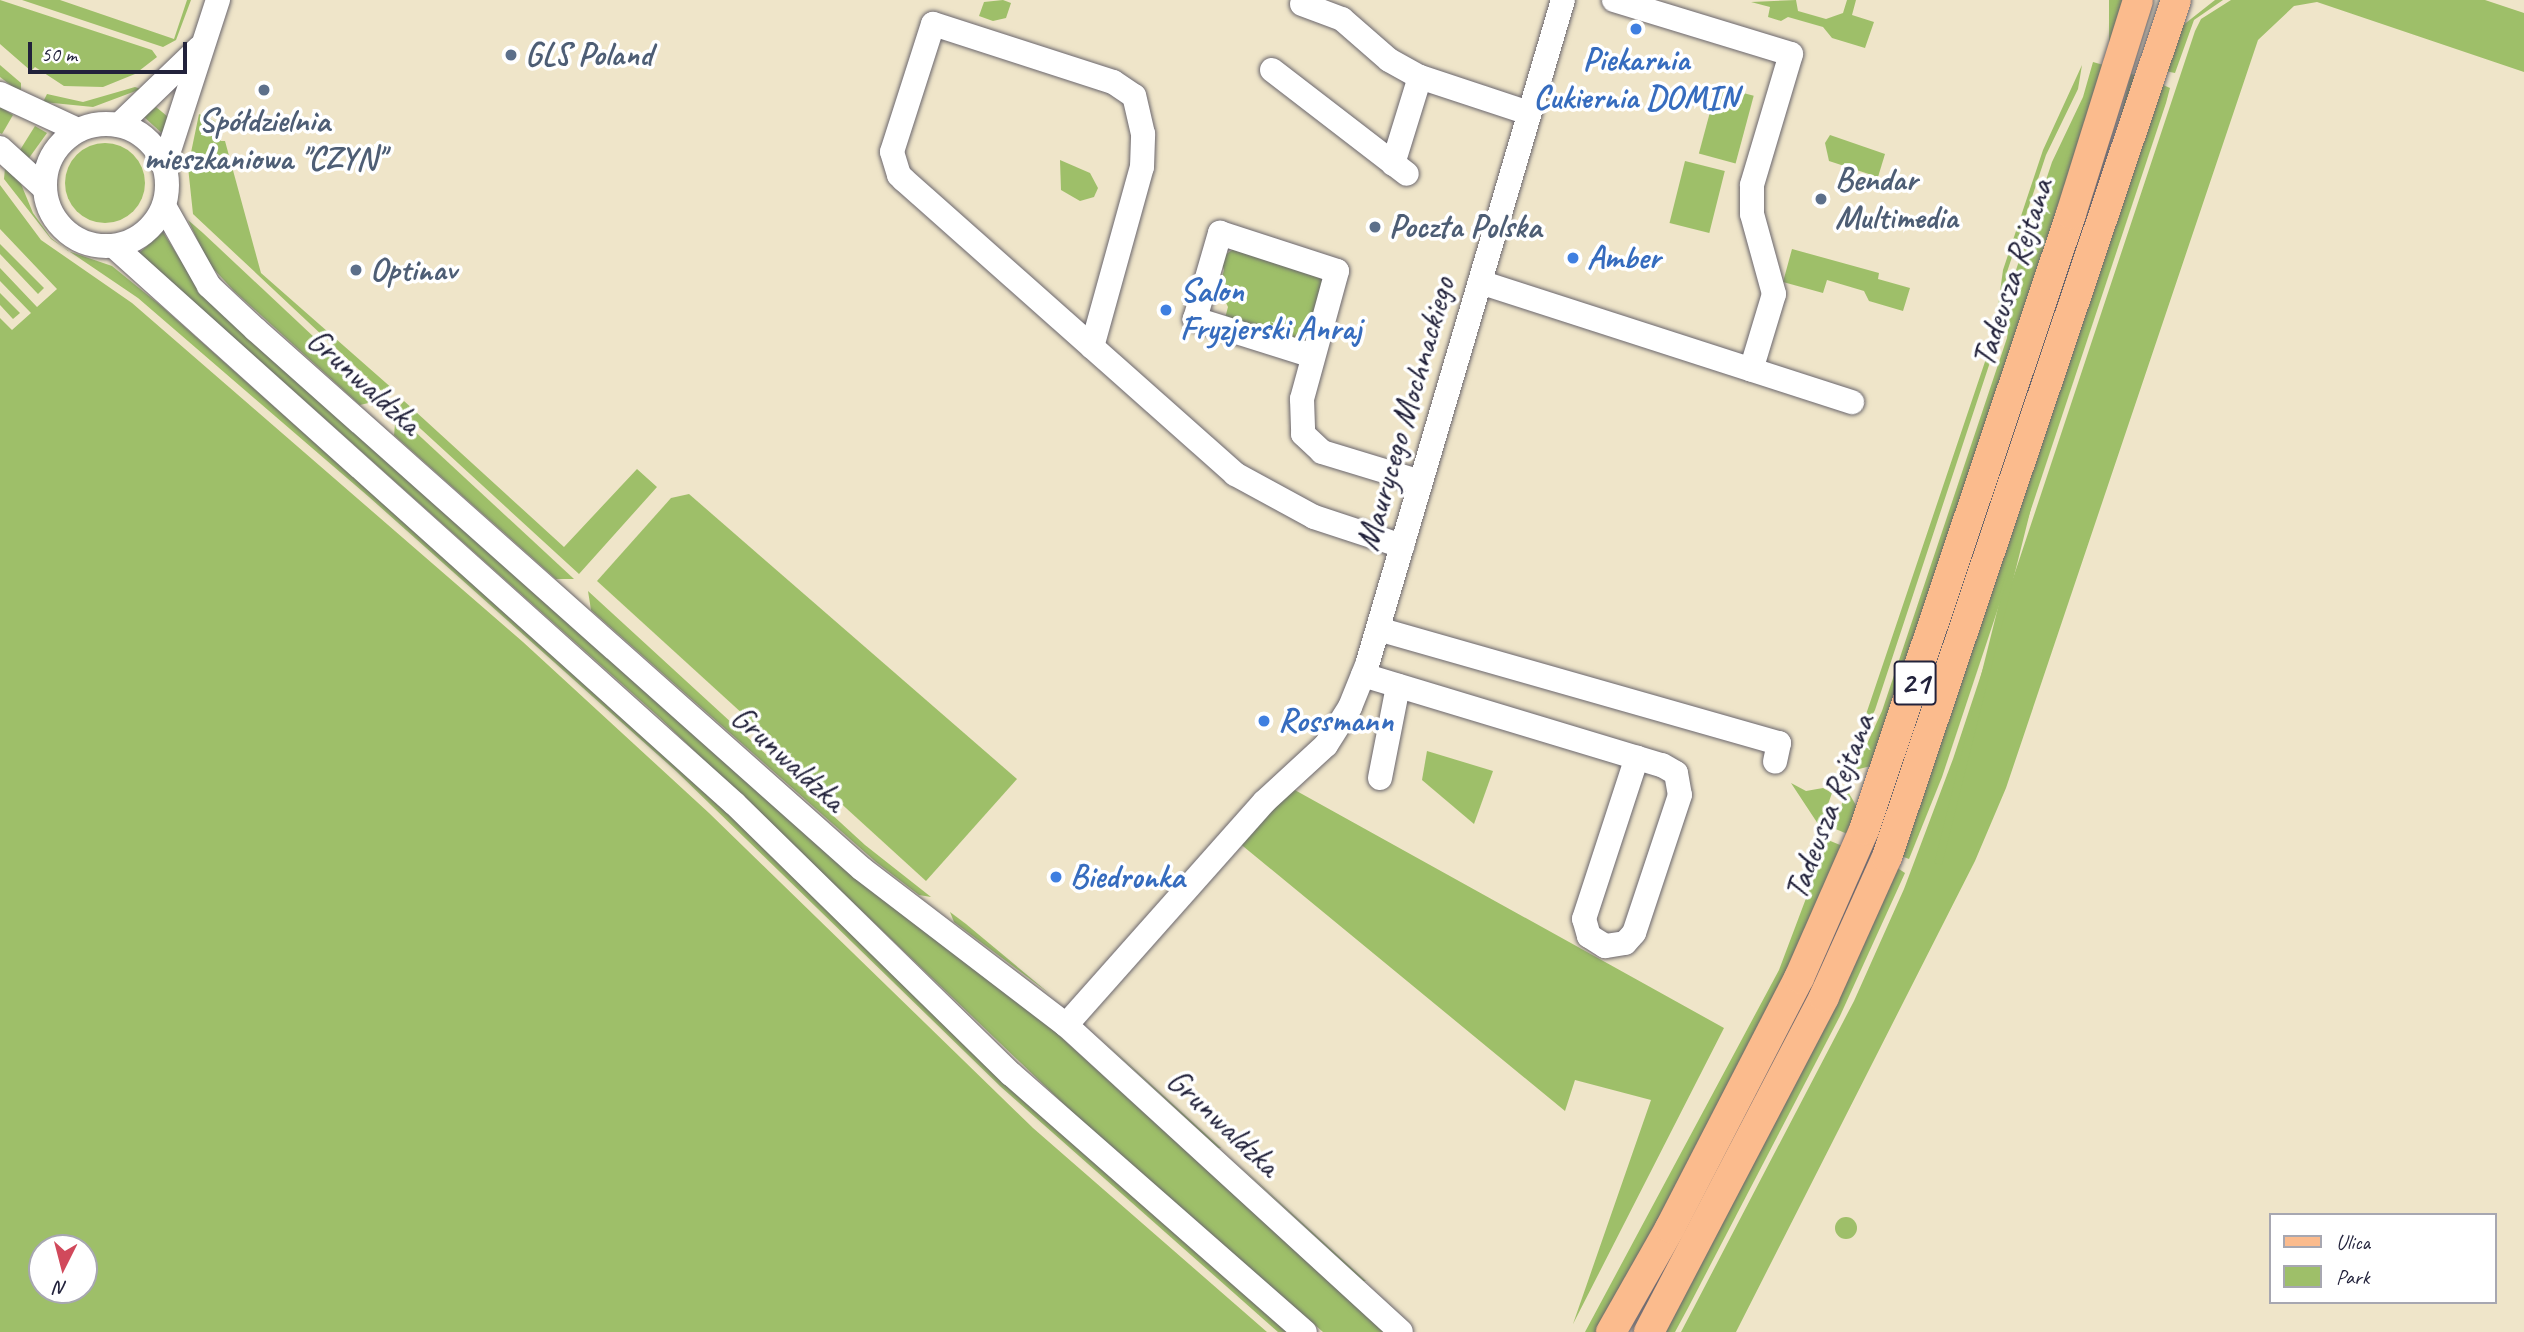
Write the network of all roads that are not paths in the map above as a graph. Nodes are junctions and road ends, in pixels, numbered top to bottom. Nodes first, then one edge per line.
1 (218, 0) edge
2 (1563, 0) edge
3 (1614, 0) edge
4 (2138, 0) edge
5 (2176, 0) edge
6 (1302, 4) dead end
7 (204, 42) junction
8 (1272, 70) dead end
9 (1420, 77) junction
10 (0, 94) edge
11 (1529, 113) junction
12 (119, 125) junction
13 (78, 130) junction
14 (0, 148) edge
15 (164, 166) junction
16 (44, 188) junction
17 (164, 206) junction
18 (115, 247) junction
19 (1480, 282) junction
20 (1092, 347) junction
21 (1313, 356) junction
22 (1751, 370) junction
23 (1852, 402) dead end
24 (1421, 482) junction
25 (1402, 545) junction
26 (1375, 637) junction
27 (1363, 675) junction
28 (1398, 686) junction
29 (1637, 757) junction
30 (1775, 762) dead end
31 (1380, 778) dead end
32 (1066, 1025) junction
33 (1305, 1332) edge
34 (1401, 1332) edge
35 (1611, 1332) edge
36 (1649, 1332) edge

1 - 7 street
2 - 11 street, Maurycego Mochnackiego
3 - 22 street
4 - 35 main road, Tadeusza Rejtana / 21
5 - 36 main road, Tadeusza Rejtana / 21
6 - 9 street
7 - 12 street
7 - 15 street
8 - 9 street
9 - 11 street
10 - 13 street
11 - 19 street, Maurycego Mochnackiego
12 - 13 street
12 - 15 street
13 - 16 street
14 - 16 street
15 - 17 street
16 - 18 street
17 - 18 street
17 - 32 street, Grunwaldzka
18 - 33 street, Grunwaldzka
19 - 22 street
19 - 24 street, Maurycego Mochnackiego
20 - 20 street
20 - 25 street
21 - 21 street
21 - 24 street
22 - 23 street
24 - 25 street, Maurycego Mochnackiego
25 - 26 street, Maurycego Mochnackiego
26 - 27 street, Maurycego Mochnackiego
26 - 30 street
27 - 28 street
27 - 32 street, Maurycego Mochnackiego
28 - 29 street
28 - 31 street
29 - 29 street
32 - 34 street, Grunwaldzka

